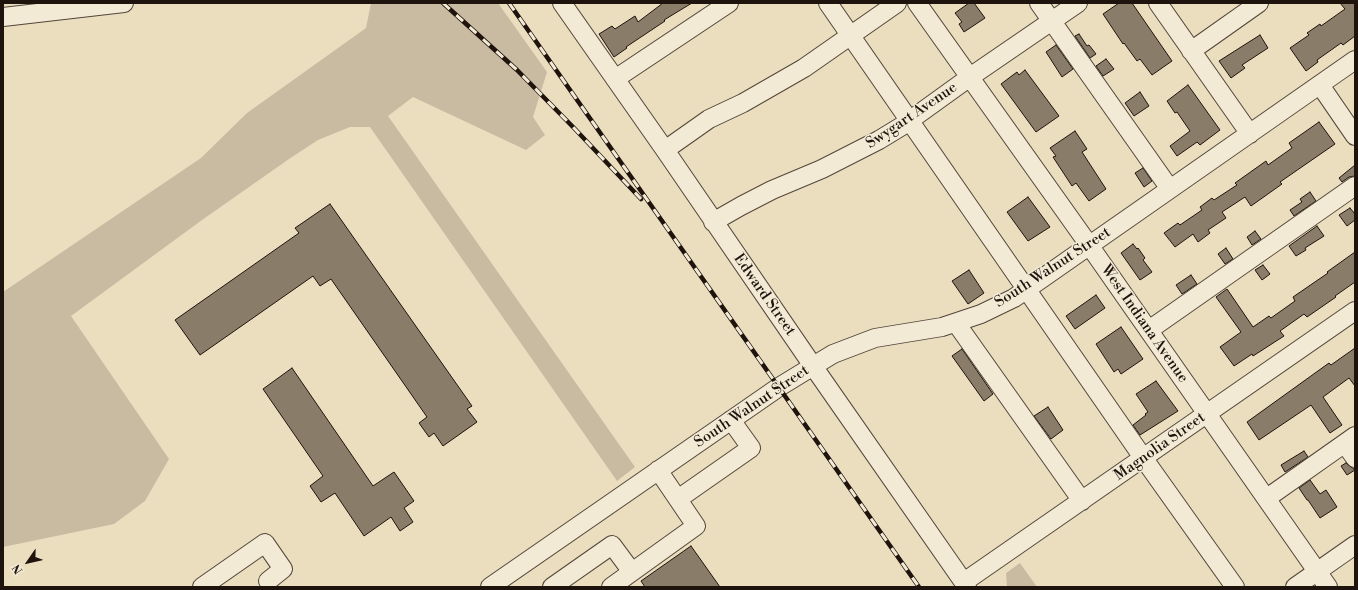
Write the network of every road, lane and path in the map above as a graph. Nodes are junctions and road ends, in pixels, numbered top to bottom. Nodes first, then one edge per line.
1 (124, 3) edge
2 (729, 3) edge
3 (828, 3) edge
4 (897, 3) edge
5 (917, 3) edge
6 (1039, 3) edge
7 (1078, 3) edge
8 (1158, 3) edge
9 (1259, 3) edge
10 (565, 4) edge
11 (3, 17) edge
12 (1052, 21) junction
13 (851, 35) junction
14 (1191, 51) junction
15 (1355, 60) edge
16 (970, 77) junction
17 (616, 79) junction
18 (1320, 85) junction
19 (910, 120) junction
20 (1250, 134) junction
21 (1355, 136) edge
22 (665, 150) junction
23 (1355, 186) edge
24 (1170, 189) junction
25 (713, 222) junction
26 (1090, 245) junction
27 (1026, 289) junction
28 (1355, 311) edge
29 (956, 323) junction
30 (1149, 330) junction
31 (813, 366) junction
32 (1207, 414) junction
33 (731, 420) junction
34 (1352, 446) edge
35 (1144, 459) junction
36 (658, 470) junction
37 (1266, 498) junction
38 (678, 499) junction
39 (1082, 501) junction
40 (1355, 545) edge
41 (1317, 571) junction
42 (632, 572) junction
43 (266, 585) edge
44 (966, 585) edge
45 (202, 587) edge
46 (490, 587) edge
47 (552, 587) edge
48 (611, 587) edge
49 (1235, 587) edge
50 (1294, 587) edge
51 (1328, 587) edge

1 - 11 street
2 - 17 street
3 - 13 street
4 - 13 street
5 - 16 street, West Indiana Avenue
6 - 12 street
7 - 12 street, Swygart Avenue
8 - 14 street
9 - 14 street
10 - 17 street, Edward Street
12 - 16 street, Swygart Avenue
12 - 24 street
13 - 19 street
13 - 22 street
14 - 20 street
15 - 18 street, South Walnut Street
16 - 19 street, Swygart Avenue
16 - 26 street, West Indiana Avenue
17 - 22 street, Edward Street
18 - 20 street, South Walnut Street
18 - 21 street
19 - 25 street, Swygart Avenue
19 - 27 street
20 - 24 street, South Walnut Street
22 - 25 street, Edward Street
23 - 30 street
24 - 26 street, South Walnut Street
25 - 31 street, Edward Street
26 - 27 street, South Walnut Street
26 - 30 street, West Indiana Avenue
27 - 29 street, South Walnut Street
27 - 35 street
28 - 32 street, Magnolia Street
29 - 31 street, South Walnut Street
29 - 39 street
30 - 32 street, West Indiana Avenue
31 - 33 street, South Walnut Street
31 - 44 street, Edward Street
32 - 35 street, Magnolia Street
32 - 37 street, West Indiana Avenue
33 - 36 street, South Walnut Street
33 - 38 street
34 - 37 street
35 - 39 street, Magnolia Street
35 - 49 street
36 - 38 street
36 - 46 street, South Walnut Street
37 - 41 street, West Indiana Avenue
38 - 42 street
39 - 44 street, Magnolia Street
40 - 41 street
41 - 50 street
41 - 51 street, West Indiana Avenue
42 - 47 street
42 - 48 street
43 - 45 street

